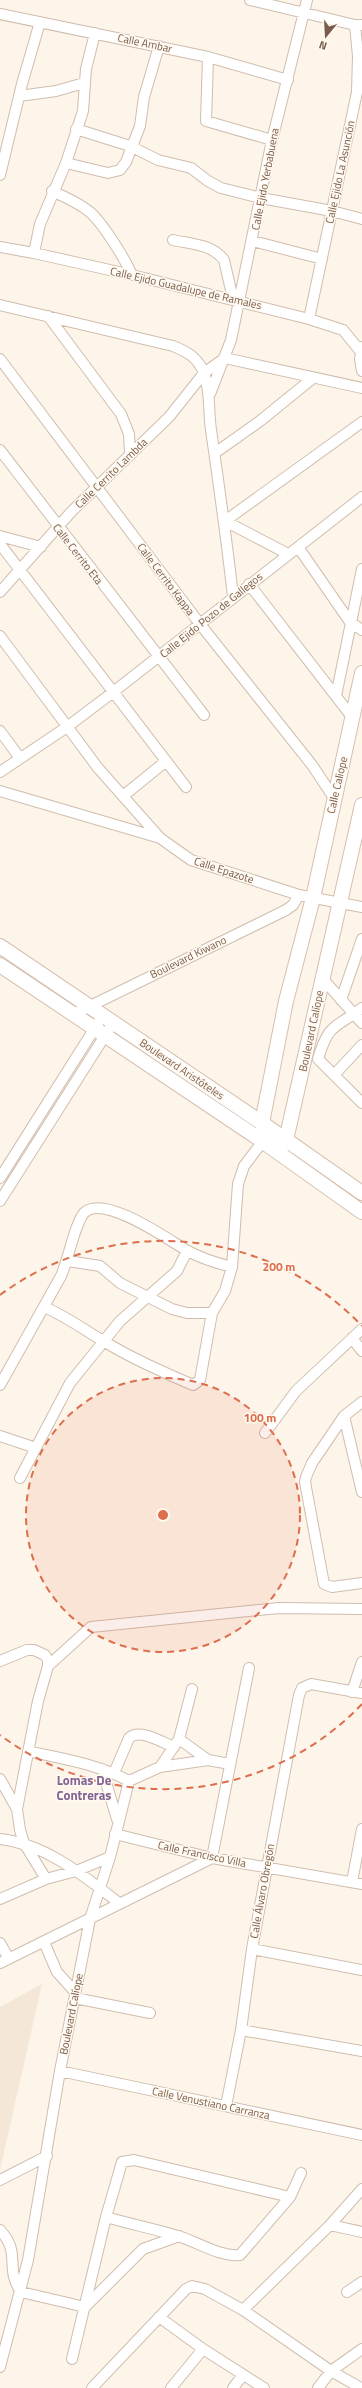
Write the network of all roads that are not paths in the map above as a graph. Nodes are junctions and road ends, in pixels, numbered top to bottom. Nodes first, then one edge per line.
1 (250, 0) edge
2 (308, 0) edge
3 (305, 12) junction
4 (0, 14) edge
5 (40, 22) junction
6 (358, 25) edge
7 (95, 33) junction
8 (159, 46) junction
9 (208, 57) junction
10 (288, 80) junction
11 (84, 83) junction
12 (360, 92) edge
13 (19, 96) junction
14 (76, 129) junction
15 (272, 140) junction
16 (130, 146) junction
17 (66, 163) junction
18 (0, 175) edge
19 (52, 191) junction
20 (261, 198) junction
21 (332, 211) junction
22 (362, 219) edge
23 (173, 240) dead end
24 (253, 241) junction
25 (0, 248) edge
26 (34, 253) junction
27 (322, 258) junction
28 (132, 275) junction
29 (236, 300) junction
30 (0, 305) edge
31 (48, 316) junction
32 (309, 318) junction
33 (361, 350) edge
34 (225, 358) junction
35 (0, 359) edge
36 (362, 371) edge
37 (204, 373) junction
38 (313, 378) junction
39 (362, 388) edge
40 (210, 394) junction
41 (362, 422) edge
42 (0, 450) edge
43 (130, 453) junction
44 (214, 453) junction
45 (97, 486) junction
46 (362, 497) edge
47 (225, 521) junction
48 (57, 527) junction
49 (0, 536) edge
50 (0, 544) edge
51 (41, 547) junction
52 (298, 547) junction
53 (288, 554) junction
54 (362, 569) edge
55 (21, 570) junction
56 (249, 584) junction
57 (0, 592) edge
58 (233, 597) junction
59 (350, 622) junction
60 (200, 624) junction
61 (362, 630) edge
62 (0, 636) edge
63 (158, 657) junction
64 (362, 673) edge
65 (112, 693) junction
66 (336, 696) junction
67 (204, 715) dead end
68 (352, 717) junction
69 (67, 727) junction
70 (0, 731) edge
71 (20, 758) junction
72 (165, 762) junction
73 (0, 772) edge
74 (186, 787) dead end
75 (0, 791) edge
76 (123, 796) junction
77 (334, 798) junction
78 (362, 805) edge
79 (160, 838) junction
80 (298, 895) junction
81 (312, 898) junction
82 (340, 904) junction
83 (362, 906) edge
84 (362, 939) edge
85 (0, 946) edge
86 (0, 965) edge
87 (322, 978) junction
88 (341, 1000) junction
89 (88, 1006) junction
90 (358, 1011) edge
91 (74, 1014) junction
92 (108, 1019) junction
93 (362, 1024) edge
94 (100, 1032) junction
95 (362, 1045) edge
96 (316, 1058) junction
97 (334, 1075) junction
98 (362, 1104) edge
99 (262, 1123) junction
100 (290, 1124) junction
101 (262, 1140) junction
102 (286, 1140) junction
103 (327, 1170) junction
104 (0, 1178) edge
105 (362, 1193) edge
106 (0, 1201) edge
107 (362, 1212) edge
108 (187, 1251) junction
109 (68, 1261) junction
110 (232, 1268) junction
111 (148, 1297) junction
112 (44, 1307) junction
113 (212, 1313) junction
114 (362, 1329) edge
115 (352, 1338) junction
116 (104, 1342) junction
117 (362, 1351) edge
118 (0, 1385) edge
119 (362, 1402) edge
120 (344, 1416) junction
121 (265, 1432) dead end
122 (0, 1436) edge
123 (36, 1448) junction
124 (20, 1478) dead end
125 (362, 1492) edge
126 (362, 1583) edge
127 (362, 1609) edge
128 (0, 1661) edge
129 (362, 1662) edge
130 (48, 1666) junction
131 (249, 1668) dead end
132 (192, 1688) dead end
133 (357, 1692) edge
134 (176, 1743) junction
135 (28, 1751) junction
136 (208, 1760) junction
137 (230, 1764) junction
138 (160, 1766) junction
139 (102, 1769) junction
140 (114, 1773) junction
141 (0, 1779) edge
142 (128, 1781) junction
143 (17, 1808) junction
144 (117, 1821) junction
145 (362, 1829) edge
146 (114, 1834) junction
147 (0, 1839) edge
148 (24, 1843) junction
149 (110, 1857) junction
150 (212, 1858) junction
151 (266, 1868) junction
152 (76, 1871) junction
153 (46, 1880) junction
154 (357, 1883) edge
155 (99, 1888) junction
156 (0, 1899) edge
157 (119, 1903) junction
158 (90, 1919) junction
159 (44, 1942) junction
160 (0, 1943) edge
161 (252, 1949) junction
162 (4, 1961) edge
163 (362, 1970) edge
164 (75, 1995) junction
165 (150, 2013) dead end
166 (241, 2030) junction
167 (362, 2051) edge
168 (60, 2071) junction
169 (226, 2106) junction
170 (362, 2135) edge
171 (47, 2156) junction
172 (301, 2174) dead end
173 (0, 2180) edge
174 (362, 2189) edge
175 (290, 2197) junction
176 (106, 2217) junction
177 (330, 2225) junction
178 (0, 2230) edge
179 (362, 2232) edge
180 (179, 2236) junction
181 (362, 2282) edge
182 (21, 2292) junction
183 (347, 2292) dead end
184 (85, 2307) junction
185 (243, 2310) junction
186 (160, 2317) junction
187 (203, 2349) junction
188 (362, 2349) edge
189 (72, 2359) dead end
190 (0, 2366) edge
191 (331, 2371) junction
192 (243, 2374) junction
193 (94, 2387) edge
194 (171, 2388) edge
195 (233, 2388) edge
196 (264, 2388) edge
197 (318, 2388) edge
198 (361, 2388) edge

1 - 3 street
2 - 3 street, Calle Ejido Yerbabuena
3 - 6 street
3 - 10 street, Calle Ejido Yerbabuena
4 - 5 street, Calle Ambar
5 - 7 street, Calle Ambar
5 - 13 street
6 - 12 street, Calle Ejido La Asunción
7 - 8 street, Calle Ambar
7 - 11 street
8 - 9 street, Calle Ambar
8 - 16 street
9 - 10 street, Calle Ambar
9 - 15 street
10 - 15 street, Calle Ejido Yerbabuena
11 - 13 street
11 - 14 street
12 - 21 street, Calle Ejido La Asunción
13 - 18 street
14 - 16 street
14 - 17 street
15 - 20 street, Calle Ejido Yerbabuena
16 - 17 street
16 - 20 street
17 - 19 street
19 - 26 street
19 - 28 street
20 - 21 street
20 - 24 street, Calle Ejido Yerbabuena
21 - 22 street
21 - 27 street, Calle Ejido La Asunción
23 - 29 street
24 - 27 street
24 - 29 street, Calle Ejido Yerbabuena
25 - 26 street, Calle Ejido Guadalupe de Ramales
26 - 28 street, Calle Ejido Guadalupe de Ramales
27 - 32 street, Calle Ejido La Asunción
28 - 29 street, Calle Ejido Guadalupe de Ramales
29 - 32 street, Calle Ejido Guadalupe de Ramales
29 - 34 street, Calle Ejido Yerbabuena
30 - 31 street
31 - 37 street
31 - 43 street
32 - 33 street, Calle Ejido Guadalupe de Ramales
33 - 36 street
34 - 37 street, Calle Cerrito Lambda
34 - 38 street
34 - 40 street, Calle Ejido Yerbabuena
35 - 45 street, Calle Cerrito Kappa
37 - 40 street
37 - 43 street, Calle Cerrito Lambda
38 - 39 street
38 - 44 street
40 - 44 street
41 - 47 street
42 - 48 street, Calle Cerrito Eta
43 - 45 street, Calle Cerrito Lambda
44 - 47 street
45 - 48 street, Calle Cerrito Lambda
45 - 60 street, Calle Cerrito Kappa
46 - 52 street, Calle Ejido Pozo de Gallegos
47 - 53 street
47 - 58 street
48 - 51 street, Calle Cerrito Lambda
48 - 63 street, Calle Cerrito Eta
49 - 51 street
50 - 55 street
51 - 55 street, Calle Cerrito Lambda
52 - 53 street, Calle Ejido Pozo de Gallegos
52 - 59 street
53 - 56 street, Calle Ejido Pozo de Gallegos
54 - 59 street
55 - 57 street, Calle Cerrito Lambda
55 - 65 street
56 - 58 street, Calle Ejido Pozo de Gallegos
56 - 66 street
58 - 60 street, Calle Ejido Pozo de Gallegos
59 - 61 street
59 - 66 street
60 - 63 street, Calle Ejido Pozo de Gallegos
60 - 77 street, Calle Cerrito Kappa
62 - 69 street
63 - 65 street, Calle Ejido Pozo de Gallegos
63 - 67 street, Calle Cerrito Eta
64 - 68 street, Calle Caliope
65 - 69 street, Calle Ejido Pozo de Gallegos
65 - 72 street
66 - 68 street
68 - 77 street, Calle Caliope
69 - 71 street, Calle Ejido Pozo de Gallegos
69 - 76 street
70 - 71 street
71 - 73 street, Calle Ejido Pozo de Gallegos
72 - 74 street
72 - 76 street
75 - 79 street, Calle Epazote
76 - 79 street
77 - 81 street, Calle Caliope
78 - 82 street
79 - 80 street, Calle Epazote
80 - 81 street, Calle Epazote
80 - 89 street, Boulevard Kiwano
81 - 82 street, Calle Epazote
81 - 99 street
82 - 83 street, Calle Epazote
82 - 87 street, Boulevard Calíope
84 - 88 street
85 - 89 street, Boulevard Aristóteles
86 - 91 street, Boulevard Aristóteles
87 - 88 street
87 - 96 street, Boulevard Calíope
88 - 90 street
89 - 91 street, Boulevard Kiwano
89 - 92 street, Boulevard Aristóteles
90 - 93 street
90 - 96 street
91 - 94 street, Boulevard Aristóteles
92 - 94 street
92 - 99 street, Boulevard Aristóteles
94 - 101 street, Boulevard Aristóteles
94 - 104 street
94 - 106 street
95 - 97 street
96 - 97 street
96 - 100 street, Boulevard Calíope
97 - 98 street
99 - 101 street
99 - 102 street, Boulevard Aristóteles
100 - 102 street, Boulevard Calíope
100 - 103 street
101 - 102 street
101 - 107 street, Boulevard Aristóteles
101 - 110 street
102 - 103 street, Boulevard Aristóteles
103 - 105 street, Boulevard Aristóteles
108 - 109 street
108 - 110 street
108 - 111 street
109 - 111 street
109 - 112 street
110 - 113 street
111 - 113 street
111 - 116 street
112 - 116 street
112 - 118 street
113 - 116 street
114 - 115 street
115 - 117 street
115 - 121 street
116 - 123 street
119 - 120 street
120 - 125 street
120 - 126 street
122 - 123 street
123 - 124 street
127 - 130 street
128 - 130 street
129 - 133 street
130 - 135 street
131 - 137 street
132 - 134 street
133 - 151 street, Calle Álvaro Obregón
134 - 136 street
134 - 138 street
134 - 140 street
135 - 139 street
135 - 143 street
136 - 137 street
136 - 138 street
137 - 150 street
138 - 142 street
139 - 140 street
139 - 144 street
140 - 142 street
141 - 143 street
142 - 144 street, Boulevard Calíope
143 - 148 street
144 - 146 street, Boulevard Calíope
145 - 154 street
146 - 149 street, Boulevard Calíope
146 - 150 street, Calle Francisco Villa
147 - 148 street
148 - 152 street
148 - 153 street
149 - 152 street
149 - 155 street, Boulevard Calíope
150 - 151 street, Calle Francisco Villa
150 - 157 street
151 - 154 street, Calle Francisco Villa
151 - 161 street, Calle Álvaro Obregón
152 - 153 street
152 - 155 street
153 - 156 street
155 - 157 street
155 - 158 street, Boulevard Calíope
157 - 158 street
158 - 159 street
158 - 164 street, Boulevard Calíope
159 - 162 street
159 - 164 street
160 - 162 street
161 - 163 street
161 - 166 street, Calle Álvaro Obregón
164 - 165 street
164 - 168 street, Boulevard Calíope
166 - 167 street
166 - 169 street, Calle Álvaro Obregón
168 - 169 street, Calle Venustiano Carranza
168 - 171 street, Boulevard Calíope
169 - 170 street, Calle Venustiano Carranza
171 - 173 street
171 - 182 street, Boulevard Calíope
172 - 175 street
174 - 177 street
175 - 176 street
175 - 180 street
176 - 180 street
176 - 184 street
177 - 179 street
177 - 185 street
178 - 182 street
180 - 184 street
181 - 183 street
182 - 184 street
182 - 190 street, Boulevard Calíope
184 - 189 street
185 - 186 street
185 - 191 street
186 - 187 street
186 - 193 street
187 - 192 street
187 - 194 street
188 - 191 street
191 - 197 street
191 - 198 street
192 - 195 street
192 - 196 street

